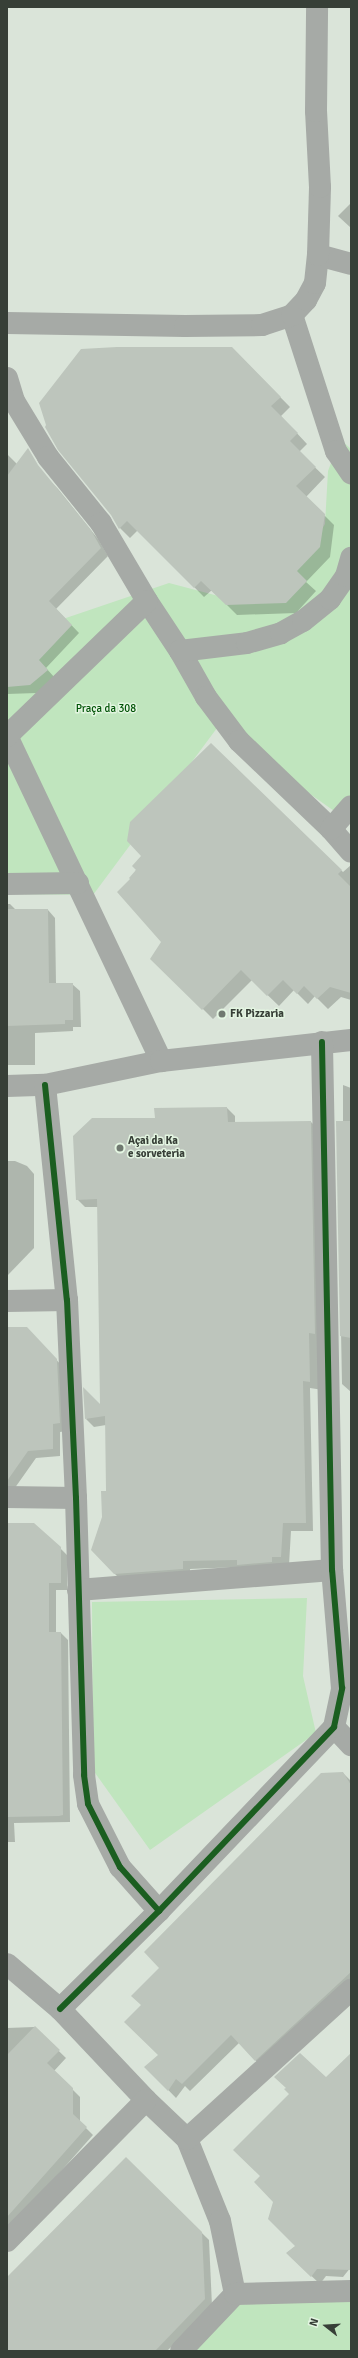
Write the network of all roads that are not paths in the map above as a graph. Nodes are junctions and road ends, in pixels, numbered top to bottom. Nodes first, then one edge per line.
1 (317, 7) edge
2 (318, 255) junction
3 (351, 264) edge
4 (292, 315) junction
5 (7, 323) edge
6 (7, 378) edge
7 (351, 472) edge
8 (351, 558) edge
9 (147, 601) junction
10 (180, 651) junction
11 (7, 736) edge
12 (351, 806) edge
13 (330, 829) junction
14 (351, 852) edge
15 (78, 883) junction
16 (7, 884) edge
17 (351, 1040) edge
18 (322, 1042) junction
19 (162, 1061) junction
20 (45, 1085) junction
21 (7, 1086) edge
22 (67, 1300) junction
23 (7, 1301) edge
24 (7, 1497) edge
25 (76, 1498) junction
26 (332, 1570) junction
27 (78, 1590) junction
28 (346, 1683) edge
29 (334, 1727) junction
30 (351, 1745) edge
31 (159, 1911) junction
32 (7, 1964) edge
33 (348, 2001) edge
34 (60, 2009) junction
35 (146, 2100) junction
36 (187, 2139) junction
37 (7, 2241) edge
38 (351, 2291) edge
39 (234, 2294) junction
40 (181, 2351) edge

1 - 2 street
2 - 3 street
2 - 4 street
4 - 5 street
4 - 7 street
6 - 9 street
8 - 10 street
9 - 10 street
9 - 11 street
10 - 13 street
11 - 15 street
12 - 13 street
13 - 14 street
15 - 16 street
15 - 19 street
17 - 18 street
18 - 19 street
18 - 26 street
19 - 20 street
20 - 21 street
20 - 22 street
22 - 23 street
22 - 25 street
24 - 25 street
25 - 27 street
26 - 27 street
26 - 28 street
27 - 31 street
28 - 29 street
29 - 30 street
29 - 31 street
31 - 34 street
32 - 34 street
33 - 36 street
34 - 35 street
35 - 36 street
35 - 37 street
36 - 39 street
38 - 39 street
39 - 40 street

